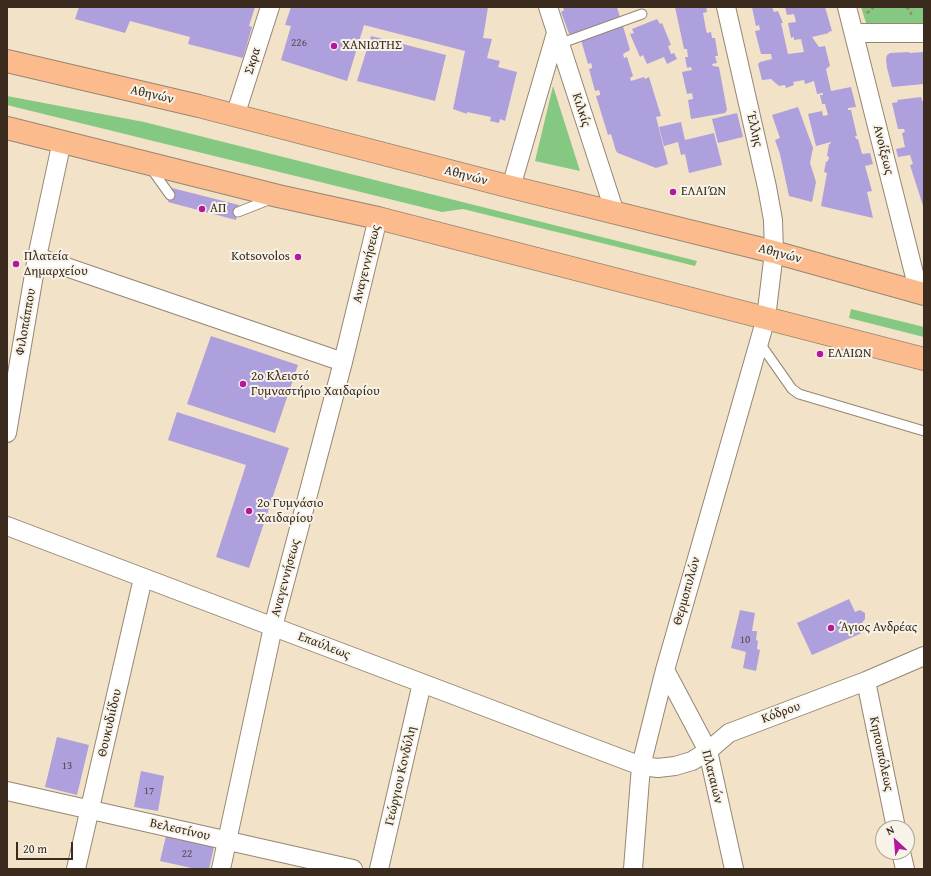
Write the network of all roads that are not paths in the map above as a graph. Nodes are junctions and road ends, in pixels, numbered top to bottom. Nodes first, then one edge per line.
1 (270, 7) edge
2 (548, 7) edge
3 (726, 7) edge
4 (847, 7) edge
5 (642, 14) dead end
6 (854, 33) junction
7 (924, 33) edge
8 (557, 39) junction
9 (7, 61) edge
10 (235, 116) junction
11 (7, 128) edge
12 (62, 142) junction
13 (147, 163) junction
14 (511, 187) junction
15 (170, 195) dead end
16 (278, 196) junction
17 (238, 212) dead end
18 (615, 213) junction
19 (378, 218) junction
20 (774, 252) junction
21 (37, 257) junction
22 (921, 294) edge
23 (766, 318) junction
24 (759, 342) junction
25 (924, 359) edge
26 (343, 362) junction
27 (924, 431) edge
28 (7, 433) edge
29 (7, 526) edge
30 (143, 578) junction
31 (273, 627) junction
32 (924, 656) edge
33 (665, 670) junction
34 (866, 681) junction
35 (422, 683) junction
36 (708, 752) junction
37 (641, 766) junction
38 (7, 791) edge
39 (91, 810) junction
40 (894, 820) edge
41 (227, 840) junction
42 (76, 869) edge
43 (221, 869) edge
44 (354, 869) edge
45 (379, 869) edge
46 (633, 869) edge
47 (734, 869) edge

1 - 10 street, Σκρα
2 - 8 street, Κιλκίς
3 - 20 street, Έλλης
4 - 6 street, Ανοίξεως
5 - 8 lane
6 - 7 street
6 - 22 street, Ανοίξεως
8 - 14 street
8 - 18 street, Κιλκίς
9 - 10 highway, Αθηνών
10 - 14 highway, Αθηνών
11 - 12 highway
12 - 13 highway
12 - 21 street, Φιλοπάππου
13 - 15 lane
13 - 16 highway
14 - 18 highway, Αθηνών
16 - 17 lane
16 - 19 highway
18 - 20 highway, Αθηνών
19 - 23 highway
19 - 26 street, Αναγεννήσεως
20 - 22 highway, Αθηνών
20 - 23 street, Έλλης
21 - 26 street
21 - 28 street, Φιλοπάππου
23 - 24 street, Θερμοπυλών
23 - 25 highway
24 - 27 lane
24 - 33 street, Θερμοπυλών
26 - 31 street, Αναγεννήσεως
29 - 30 street, Επαύλεως
30 - 31 street, Επαύλεως
30 - 39 street, Θουκυδιίδου
31 - 35 street, Επαύλεως
31 - 41 street, Αναγεννήσεως
32 - 34 street, Κόδρου
33 - 36 street, Πλαταιών
33 - 37 street, Θερμοπυλών
34 - 36 street, Κόδρου
34 - 40 street, Κηπουπόλεως
35 - 37 street, Επαύλεως
35 - 45 street, Γεώργιου Κονδύλη
36 - 37 street, Κόδρου
36 - 47 street, Πλαταιών
37 - 46 street, Θερμοπυλών
38 - 39 street, Βελεστίνου
39 - 41 street, Βελεστίνου
39 - 42 street, Θουκυδιίδου
41 - 43 street, Αναγεννήσεως
41 - 44 street, Βελεστίνου

